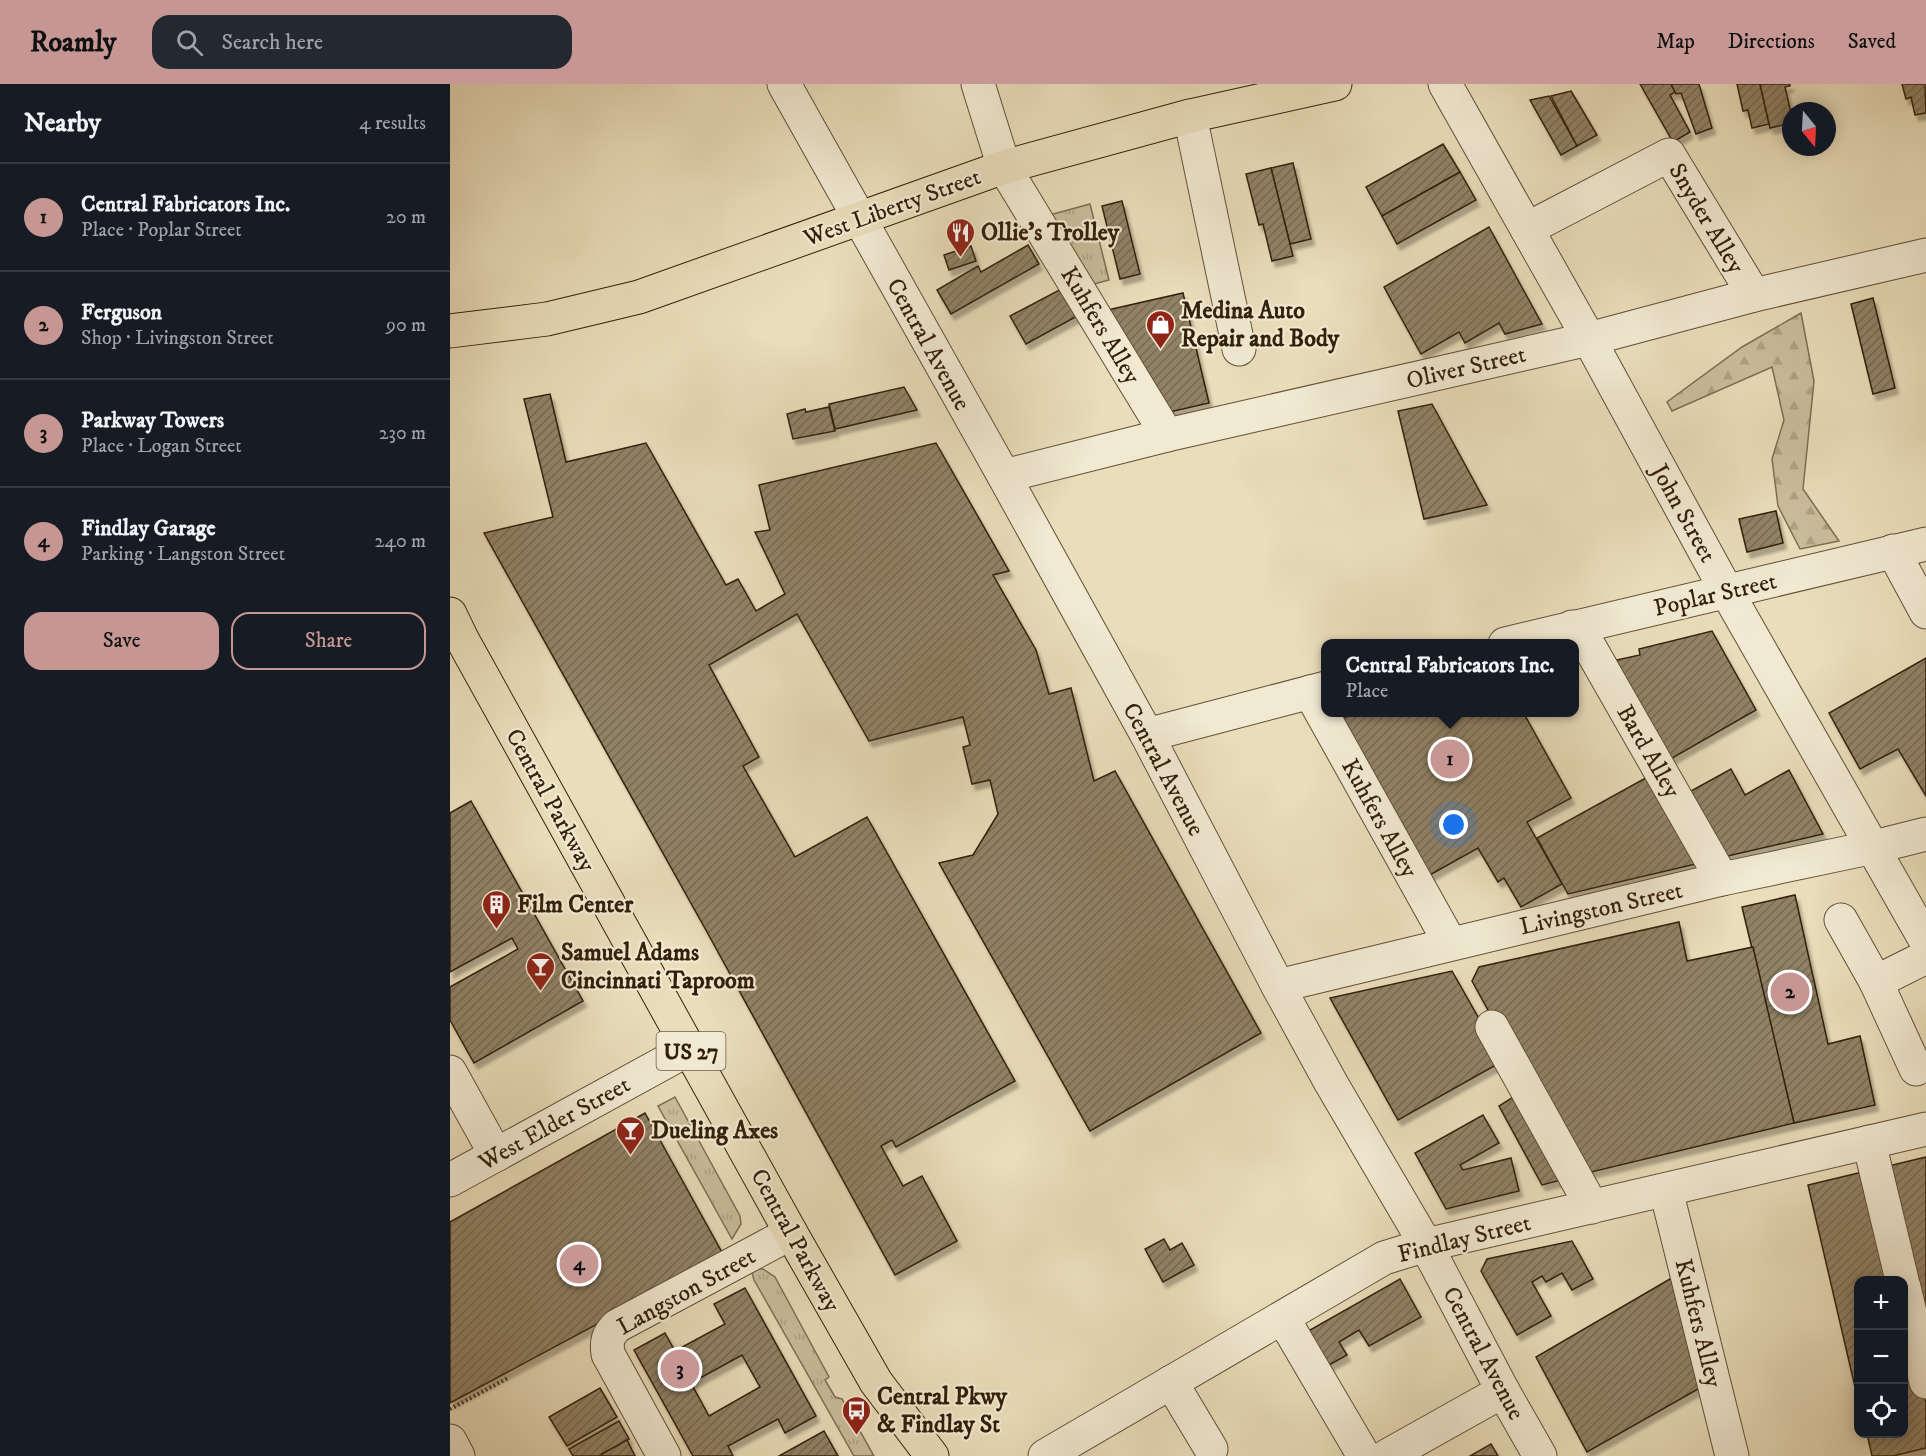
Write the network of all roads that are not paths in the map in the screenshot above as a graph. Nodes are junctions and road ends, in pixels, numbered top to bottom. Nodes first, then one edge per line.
1 (784, 84) edge
2 (978, 84) edge
3 (1335, 84) edge
4 (1445, 84) edge
5 (1190, 116) junction
6 (1004, 167) junction
7 (859, 218) junction
8 (1527, 229) junction
9 (1926, 255) edge
10 (1754, 295) junction
11 (450, 331) edge
12 (1589, 339) junction
13 (1239, 349) dead end
14 (1167, 435) junction
15 (1004, 476) junction
16 (1926, 544) edge
17 (1893, 551) junction
18 (1727, 592) junction
19 (1926, 612) edge
20 (454, 625) edge
21 (1572, 627) junction
22 (1525, 639) edge
23 (1318, 690) edge
24 (1332, 717) edge
25 (1147, 735) junction
26 (1926, 834) edge
27 (1874, 848) junction
28 (1722, 879) junction
29 (1842, 920) dead end
30 (1926, 941) edge
31 (1450, 943) junction
32 (1926, 957) edge
33 (1876, 982) junction
34 (1278, 986) junction
35 (1492, 1027) dead end
36 (689, 1049) junction
37 (1916, 1069) dead end
38 (450, 1072) edge
39 (1926, 1129) edge
40 (1869, 1142) junction
41 (496, 1155) junction
42 (450, 1180) edge
43 (1666, 1190) junction
44 (1592, 1207) junction
45 (791, 1233) junction
46 (1426, 1245) junction
47 (1901, 1276) edge
48 (1908, 1304) edge
49 (1283, 1318) junction
50 (1172, 1382) junction
51 (1926, 1382) edge
52 (1503, 1391) junction
53 (450, 1441) edge
54 (1210, 1449) dead end
55 (458, 1456) edge
56 (664, 1456) edge
57 (932, 1456) edge
58 (1045, 1456) edge
59 (1364, 1456) edge
60 (1387, 1456) edge
61 (1540, 1456) edge
62 (1732, 1456) edge

1 - 7 street, Central Avenue
2 - 6 street, Kuhfers Alley
3 - 5 main road, West Liberty Street
4 - 8 street, John Street
5 - 6 main road, West Liberty Street
5 - 13 street
6 - 7 main road, West Liberty Street
6 - 14 street, Kuhfers Alley
7 - 11 main road, West Liberty Street
7 - 15 street, Central Avenue
8 - 10 street, Snyder Alley
8 - 12 street, John Street
9 - 10 street, Oliver Street
10 - 12 street, Oliver Street
12 - 14 street, Oliver Street
12 - 18 street, John Street
14 - 15 street, Oliver Street
15 - 25 street, Central Avenue
16 - 17 street, Poplar Street
17 - 18 street, Poplar Street
17 - 19 street
18 - 21 street, Poplar Street
18 - 27 street, John Street
20 - 36 main road, Central Parkway / US 27
21 - 22 street, Poplar Street
21 - 28 street, Bard Alley
23 - 25 street
24 - 31 street, Kuhfers Alley
25 - 34 street, Central Avenue
26 - 27 street, Livingston Street
27 - 28 street, Livingston Street
27 - 30 street, John Street
28 - 31 street, Livingston Street
29 - 33 street
31 - 34 street, Livingston Street
32 - 33 street
33 - 37 street
34 - 46 street, Central Avenue
35 - 44 street
36 - 41 street, West Elder Street
36 - 45 main road, Central Parkway / US 27
38 - 41 street
39 - 40 street, Findlay Street
40 - 43 street, Findlay Street
40 - 47 street
41 - 42 street, West Elder Street
43 - 44 street, Findlay Street
43 - 62 street, Kuhfers Alley
44 - 46 street, Findlay Street
45 - 56 street, Langston Street
45 - 57 main road, Central Parkway / US 27
46 - 49 street, Findlay Street
46 - 52 street, Central Avenue
48 - 51 street
49 - 50 street, Findlay Street
49 - 59 street
50 - 54 street
50 - 58 street, Findlay Street
52 - 60 street
52 - 61 street, Central Avenue
53 - 55 street

